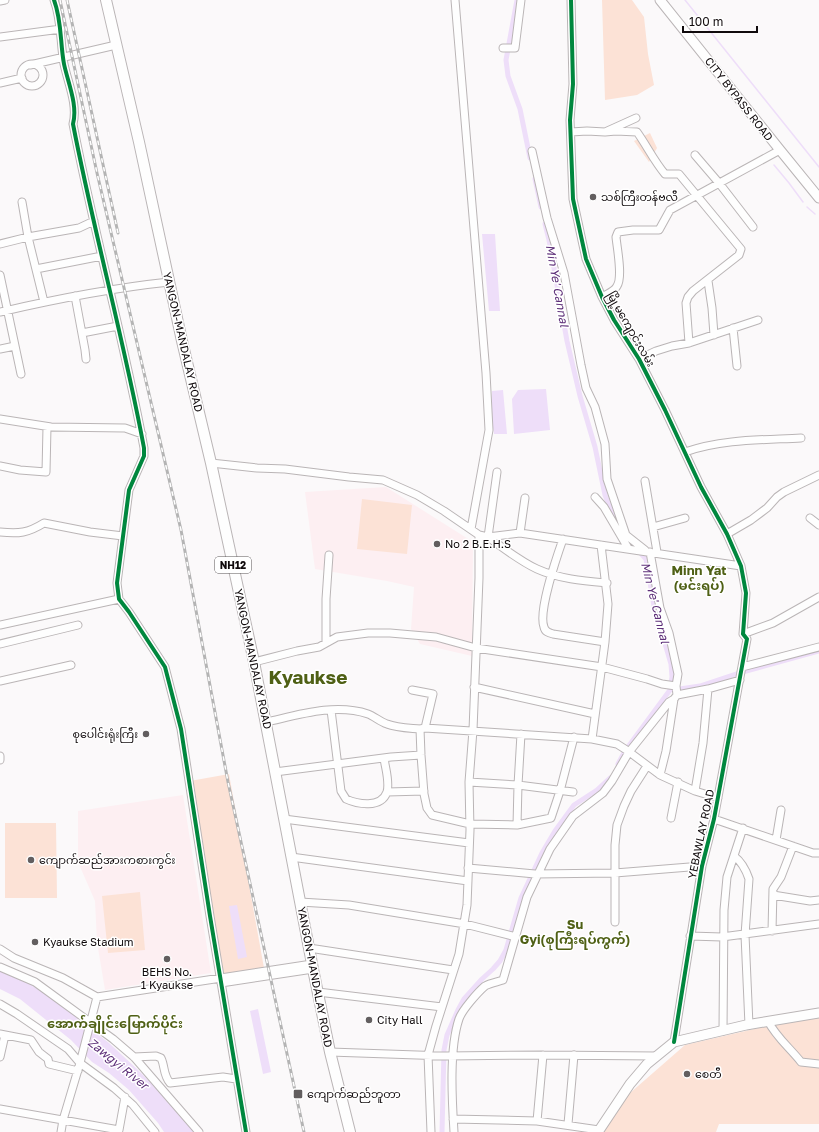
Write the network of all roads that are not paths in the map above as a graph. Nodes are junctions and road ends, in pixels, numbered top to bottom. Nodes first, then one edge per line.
1 (5, 0) edge
2 (54, 0) edge
3 (106, 0) edge
4 (455, 0) edge
5 (521, 0) edge
6 (571, 0) edge
7 (660, 0) edge
8 (0, 1) edge
9 (61, 29) junction
10 (0, 37) edge
11 (116, 45) junction
12 (503, 48) dead end
13 (64, 57) junction
14 (30, 65) junction
15 (22, 78) junction
16 (0, 83) edge
17 (636, 118) dead end
18 (571, 132) junction
19 (605, 132) junction
20 (780, 150) junction
21 (532, 151) dead end
22 (695, 156) dead end
23 (719, 183) junction
24 (697, 195) junction
25 (819, 198) edge
26 (22, 202) dead end
27 (94, 221) junction
28 (753, 226) dead end
29 (28, 237) junction
30 (0, 244) edge
31 (102, 256) junction
32 (36, 269) junction
33 (0, 277) edge
34 (708, 281) junction
35 (169, 282) junction
36 (110, 290) junction
37 (75, 296) junction
38 (602, 297) junction
39 (44, 302) junction
40 (8, 310) junction
41 (0, 312) edge
42 (758, 320) dead end
43 (118, 326) junction
44 (733, 328) junction
45 (82, 333) junction
46 (714, 335) junction
47 (689, 343) junction
48 (15, 346) junction
49 (0, 349) edge
50 (86, 359) dead end
51 (639, 359) junction
52 (737, 366) dead end
53 (21, 374) dead end
54 (0, 420) edge
55 (47, 427) junction
56 (142, 434) junction
57 (801, 438) dead end
58 (685, 452) junction
59 (212, 464) junction
60 (0, 466) edge
61 (497, 472) dead end
62 (819, 475) edge
63 (645, 480) dead end
64 (595, 497) dead end
65 (525, 498) dead end
66 (685, 518) dead end
67 (810, 518) dead end
68 (819, 525) edge
69 (653, 527) junction
70 (471, 529) junction
71 (0, 532) edge
72 (520, 532) junction
73 (727, 534) junction
74 (479, 535) junction
75 (123, 536) junction
76 (488, 537) junction
77 (563, 539) junction
78 (601, 545) junction
79 (628, 548) junction
80 (651, 552) junction
81 (329, 555) dead end
82 (741, 566) junction
83 (552, 574) junction
84 (607, 583) junction
85 (819, 597) edge
86 (119, 599) junction
87 (0, 625) edge
88 (78, 625) dead end
89 (743, 634) junction
90 (326, 642) junction
91 (605, 642) junction
92 (0, 644) edge
93 (819, 647) edge
94 (476, 648) junction
95 (254, 662) junction
96 (71, 665) dead end
97 (602, 667) junction
98 (741, 673) junction
99 (0, 681) edge
100 (676, 686) junction
101 (474, 687) junction
102 (708, 689) junction
103 (412, 690) dead end
104 (675, 697) junction
105 (331, 710) junction
106 (596, 714) junction
107 (267, 722) junction
108 (423, 729) junction
109 (473, 730) junction
110 (521, 734) junction
111 (574, 737) junction
112 (592, 739) junction
113 (628, 751) junction
114 (421, 755) junction
115 (0, 756) edge
116 (384, 758) junction
117 (0, 760) edge
118 (338, 764) junction
119 (647, 766) junction
120 (275, 772) junction
121 (660, 775) junction
122 (469, 782) junction
123 (678, 782) junction
124 (518, 785) junction
125 (424, 791) junction
126 (560, 791) junction
127 (694, 791) junction
128 (387, 792) junction
129 (573, 792) dead end
130 (718, 798) junction
131 (781, 810) dead end
132 (671, 818) dead end
133 (284, 819) junction
134 (714, 819) junction
135 (470, 824) junction
136 (517, 825) junction
137 (743, 828) junction
138 (776, 840) junction
139 (469, 843) junction
140 (793, 846) junction
141 (819, 854) edge
142 (734, 856) junction
143 (291, 857) junction
144 (702, 866) junction
145 (468, 868) junction
146 (615, 873) junction
147 (536, 874) junction
148 (468, 881) junction
149 (773, 895) junction
150 (819, 900) edge
151 (300, 902) junction
152 (615, 922) dead end
153 (465, 924) junction
154 (819, 924) edge
155 (772, 931) junction
156 (745, 935) junction
157 (513, 936) junction
158 (690, 936) junction
159 (722, 938) junction
160 (309, 948) junction
161 (0, 949) edge
162 (0, 967) edge
163 (312, 967) junction
164 (453, 970) junction
165 (221, 980) junction
166 (318, 992) junction
167 (96, 997) junction
168 (0, 1004) edge
169 (442, 1007) junction
170 (819, 1013) edge
171 (768, 1021) junction
172 (90, 1023) junction
173 (749, 1025) junction
174 (722, 1031) junction
175 (2, 1034) edge
176 (674, 1042) junction
177 (330, 1052) junction
178 (431, 1055) junction
179 (543, 1055) junction
180 (574, 1055) junction
181 (450, 1056) junction
182 (657, 1056) junction
183 (0, 1057) edge
184 (134, 1057) junction
185 (80, 1062) junction
186 (819, 1064) edge
187 (78, 1071) junction
188 (236, 1079) junction
189 (124, 1097) junction
190 (0, 1109) edge
191 (453, 1119) junction
192 (63, 1120) junction
193 (537, 1121) junction
194 (568, 1124) junction
195 (119, 1131) edge
196 (599, 1131) edge
197 (62, 1132) edge
198 (155, 1132) edge
199 (198, 1132) edge
200 (246, 1132) edge
201 (350, 1132) edge
202 (431, 1132) edge
203 (454, 1132) edge

1 - 8 street
2 - 9 street
3 - 11 highway, YANGON-MANDALAY ROAD / NH12
4 - 70 street
5 - 12 street
6 - 18 street, မြို့မကျောင်းလမ်း
7 - 20 main road, CITY BYPASS ROAD
9 - 10 street
9 - 13 street
11 - 13 street
11 - 35 highway, YANGON-MANDALAY ROAD / NH12
13 - 14 street
13 - 27 street
14 - 15 street
14 - 15 street
15 - 16 street
17 - 19 street
18 - 19 street
18 - 38 street, မြို့မကျောင်းလမ်း
19 - 24 street
20 - 23 street
20 - 25 main road, CITY BYPASS ROAD
21 - 80 street
22 - 23 street
23 - 24 street
23 - 28 street
24 - 34 street
24 - 38 street
26 - 29 street
27 - 29 street
27 - 31 street
29 - 30 street
29 - 32 street
31 - 32 street
31 - 36 street
32 - 39 street
33 - 40 street
34 - 46 street
34 - 47 street
35 - 36 street
35 - 59 highway, YANGON-MANDALAY ROAD / NH12
36 - 37 street
36 - 43 street
37 - 39 street
37 - 45 street
38 - 51 street, မြို့မကျောင်းလမ်း
39 - 40 street
40 - 41 street
40 - 48 street
42 - 44 street
43 - 45 street
43 - 56 street
44 - 46 street
44 - 52 street
45 - 50 street
46 - 47 street
47 - 51 street
48 - 49 street
48 - 53 street
51 - 58 street, မြို့မကျောင်းလမ်း
54 - 55 street
55 - 56 street
55 - 60 street
56 - 75 street
57 - 58 street
58 - 73 street, မြို့မကျောင်းလမ်း
59 - 70 street
59 - 95 highway, YANGON-MANDALAY ROAD / NH12
61 - 76 street
62 - 73 street
63 - 69 street
64 - 79 street
65 - 72 street
66 - 69 street
67 - 68 street
69 - 80 street
70 - 74 street
71 - 75 street
72 - 76 street
72 - 77 street
73 - 82 street, မြို့မကျောင်းလမ်း
74 - 76 street
74 - 94 street
75 - 86 street
76 - 83 street
77 - 78 street
77 - 83 street
78 - 79 street
78 - 84 street
79 - 80 street
80 - 82 street
80 - 100 street
81 - 90 street
82 - 89 street, မြို့မကျောင်းလမ်း
83 - 84 street
83 - 91 street
84 - 91 street
85 - 89 street
86 - 87 street
86 - 165 street
88 - 92 street
89 - 98 street, မြို့မကျောင်းလမ်း
90 - 94 street
90 - 95 street
91 - 97 street
93 - 98 street
94 - 97 street
94 - 101 street
95 - 107 highway, YANGON-MANDALAY ROAD / NH12
96 - 99 street
97 - 100 street
97 - 106 street
98 - 102 street
98 - 130 street, YEBAWLAY ROAD
100 - 104 street
101 - 106 street
101 - 109 street
102 - 104 street
102 - 127 street
103 - 108 street
104 - 113 street
104 - 121 street
105 - 107 street
105 - 108 street
105 - 118 street
106 - 112 street
107 - 120 highway, YANGON-MANDALAY ROAD / NH12
108 - 109 street
108 - 114 street
109 - 110 street
109 - 122 street
110 - 111 street
110 - 124 street
111 - 112 street
111 - 126 street
112 - 113 street
113 - 119 street
113 - 147 street
114 - 116 street
114 - 125 street
115 - 117 street
116 - 118 street
116 - 128 street
118 - 120 street
118 - 128 street
119 - 121 street
119 - 146 street
120 - 133 highway, YANGON-MANDALAY ROAD / NH12
121 - 123 street
122 - 124 street
122 - 135 street
123 - 127 street
123 - 132 street
124 - 126 street
124 - 136 street
125 - 128 street
125 - 135 street
126 - 129 street
126 - 136 street
127 - 130 street
130 - 134 street, YEBAWLAY ROAD
131 - 138 street
133 - 139 street
133 - 143 highway, YANGON-MANDALAY ROAD / NH12
134 - 137 street
134 - 144 street, YEBAWLAY ROAD
135 - 136 street
135 - 139 street
137 - 138 street
137 - 142 street
138 - 140 street
139 - 145 street
140 - 141 street
140 - 149 street
142 - 156 street
142 - 159 street
143 - 148 street
143 - 151 highway, YANGON-MANDALAY ROAD / NH12
144 - 146 street
144 - 158 street, YEBAWLAY ROAD
145 - 147 street
145 - 148 street
146 - 147 street
146 - 152 street
147 - 157 street
148 - 153 street
149 - 150 street
149 - 155 street
151 - 153 street
151 - 160 highway, YANGON-MANDALAY ROAD / NH12
153 - 157 street
153 - 164 street
154 - 155 street
155 - 156 street
156 - 159 street
156 - 173 street
157 - 181 street
158 - 159 street
158 - 176 street, YEBAWLAY ROAD
159 - 174 street
160 - 163 highway, YANGON-MANDALAY ROAD / NH12
160 - 164 street
161 - 167 street
162 - 172 street
163 - 165 street
163 - 166 highway, YANGON-MANDALAY ROAD / NH12
164 - 169 street
165 - 167 street
165 - 188 street
166 - 169 street
166 - 177 highway, YANGON-MANDALAY ROAD / NH12
167 - 172 street
168 - 185 street
169 - 178 street
170 - 171 main road
171 - 173 main road
171 - 186 street
172 - 184 street
172 - 185 street
173 - 174 main road
174 - 176 main road
175 - 183 street
175 - 187 street
176 - 182 main road
177 - 178 street
177 - 201 highway, YANGON-MANDALAY ROAD / NH12
178 - 181 street
178 - 202 street
179 - 180 street
179 - 181 street
179 - 193 street
180 - 182 street
180 - 194 street
181 - 191 street
182 - 196 main road
184 - 188 street
184 - 199 street
185 - 187 street
185 - 189 street
187 - 192 street
188 - 200 street
189 - 195 street
189 - 198 street
190 - 192 street
191 - 193 street
191 - 203 street
192 - 195 street
192 - 197 street
193 - 194 street
194 - 196 street

